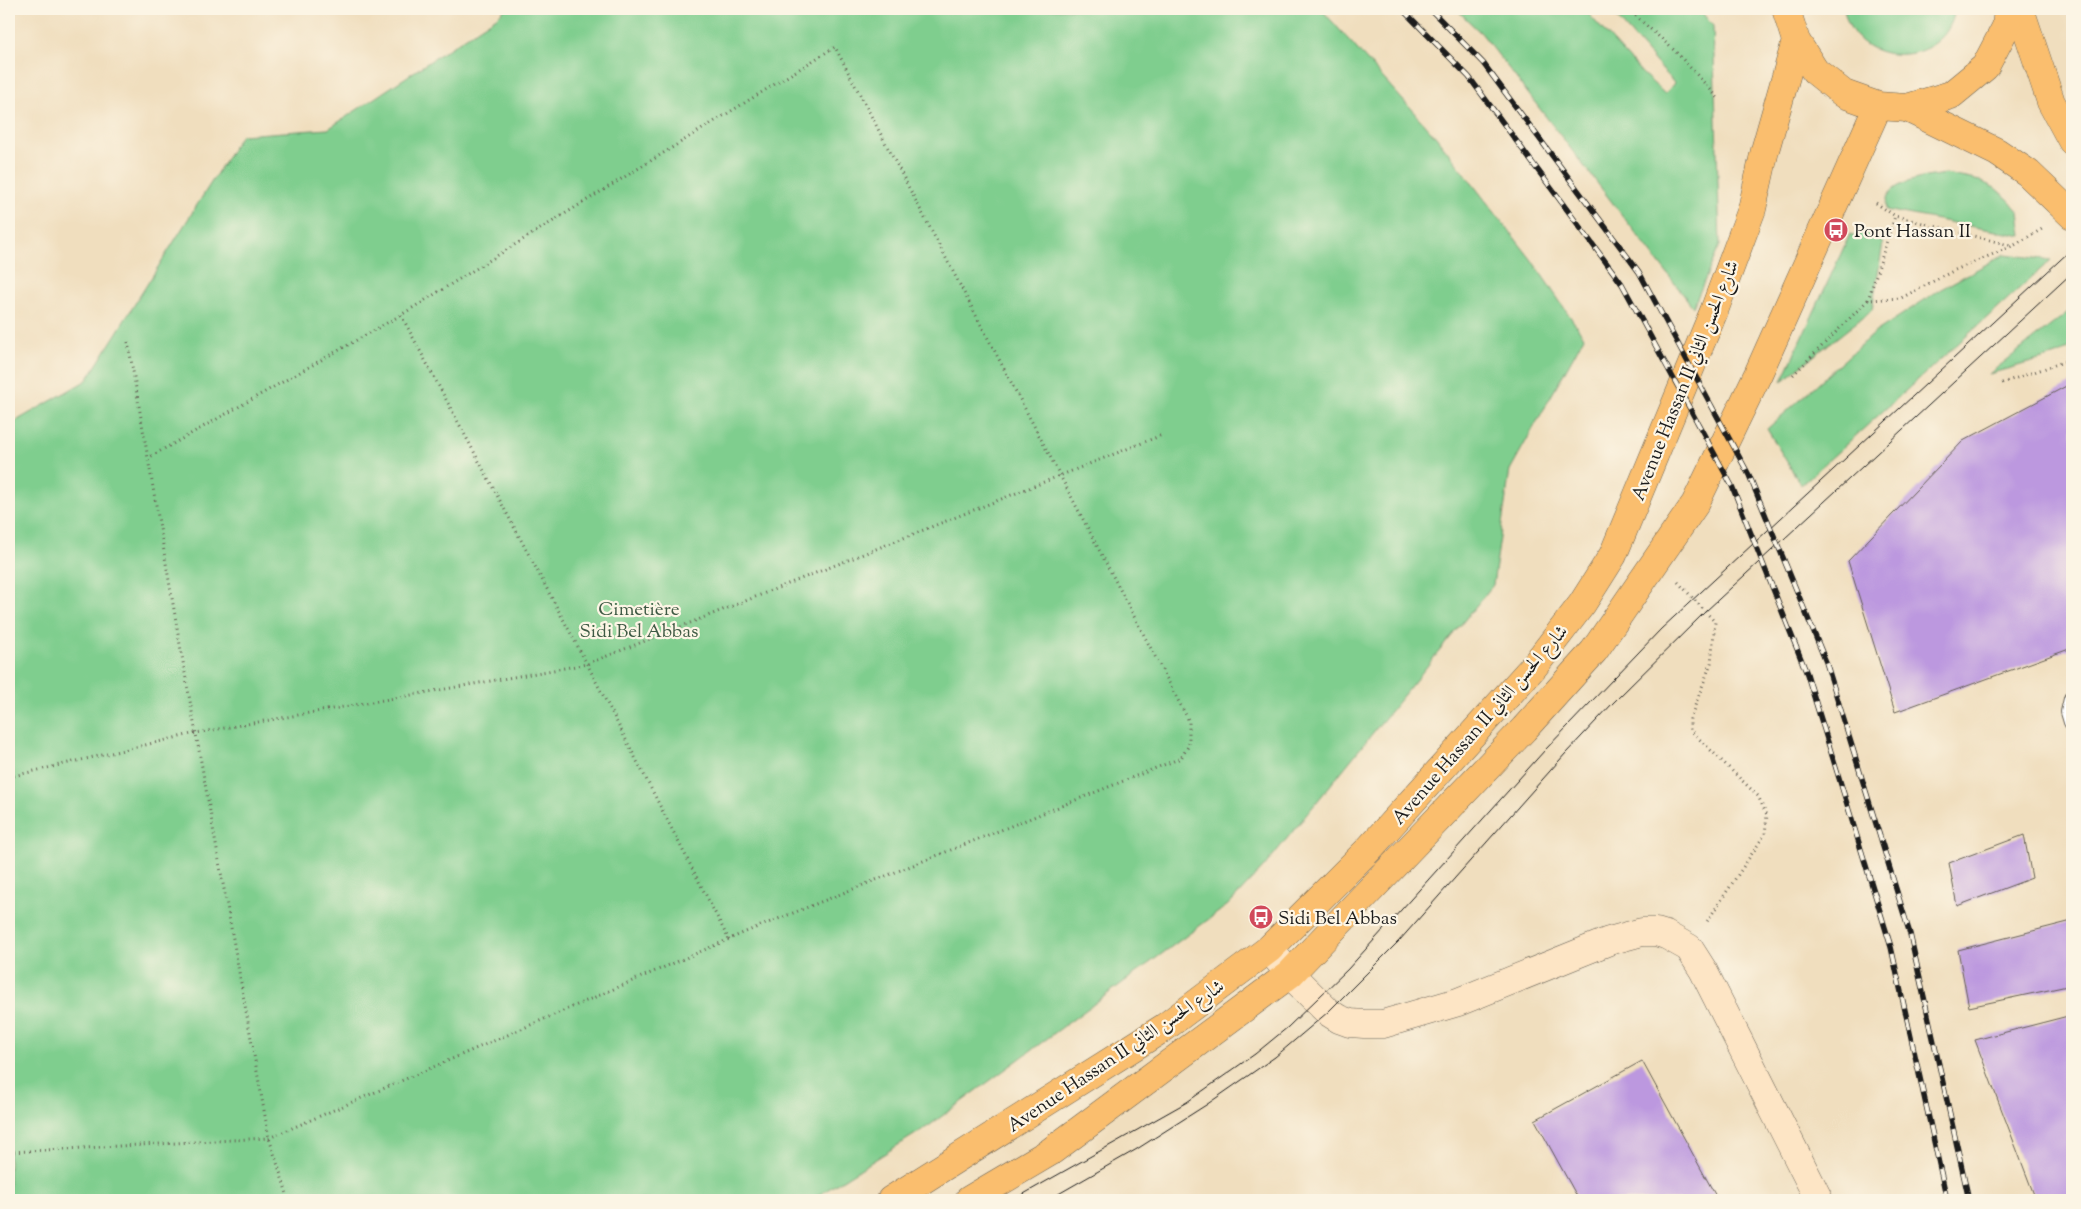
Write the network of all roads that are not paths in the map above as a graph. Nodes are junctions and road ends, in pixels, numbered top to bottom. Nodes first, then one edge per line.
1 (1786, 9) edge
2 (2008, 9) edge
3 (2020, 9) edge
4 (1796, 41) junction
5 (1878, 106) junction
6 (1907, 108) junction
7 (2072, 141) edge
8 (2072, 215) edge
9 (2072, 699) edge
10 (2072, 722) edge
11 (1269, 949) junction
12 (1290, 974) junction
13 (891, 1200) edge
14 (969, 1200) edge
15 (1819, 1200) edge

1 - 4 main road
2 - 6 main road
3 - 7 main road
4 - 5 main road
4 - 11 main road, Avenue Hassan II شارع الحسن الثاني
5 - 6 main road
5 - 12 main road, Avenue Hassan II شارع الحسن الثاني
6 - 8 main road
9 - 10 lane
11 - 12 street
11 - 13 main road, Avenue Hassan II شارع الحسن الثاني
12 - 14 main road, Avenue Hassan II شارع الحسن الثاني
12 - 15 street

